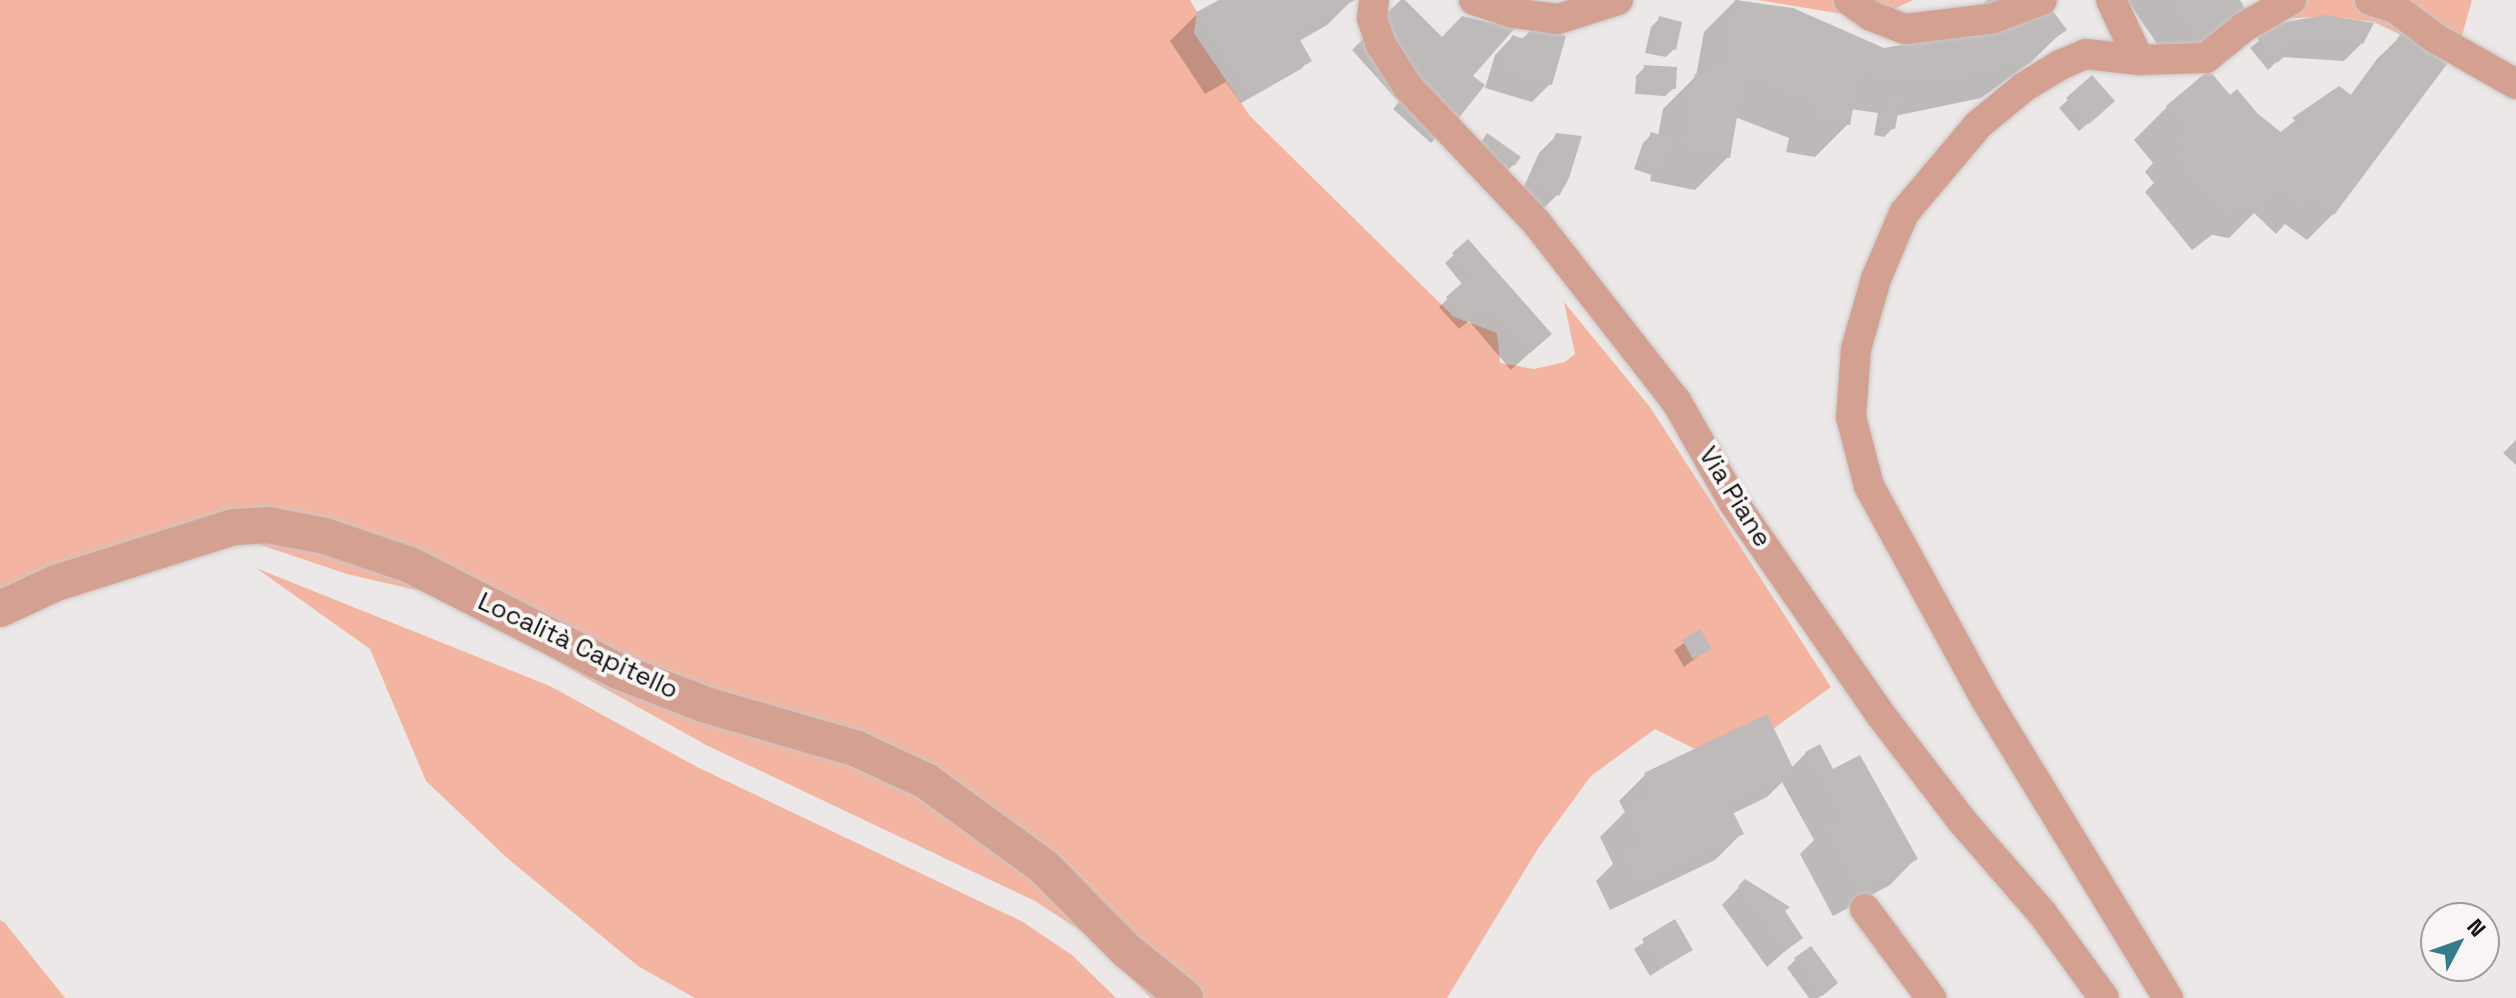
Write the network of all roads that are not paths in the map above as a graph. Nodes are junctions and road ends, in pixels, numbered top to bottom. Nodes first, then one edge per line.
1 (1374, 0) edge
2 (1474, 0) edge
3 (1618, 0) edge
4 (1849, 0) edge
5 (2042, 0) edge
6 (2111, 0) edge
7 (2291, 0) edge
8 (2370, 0) edge
9 (2139, 60) junction
10 (2516, 84) edge
11 (0, 609) edge
12 (1865, 909) dead end
13 (1185, 998) edge
14 (1931, 998) edge
15 (2104, 998) edge
16 (2168, 998) edge

1 - 15 street, Via Piane
2 - 3 street
4 - 5 street
6 - 9 street
7 - 9 street
8 - 10 street
9 - 16 street
11 - 13 street, Località Capitello
12 - 14 street

